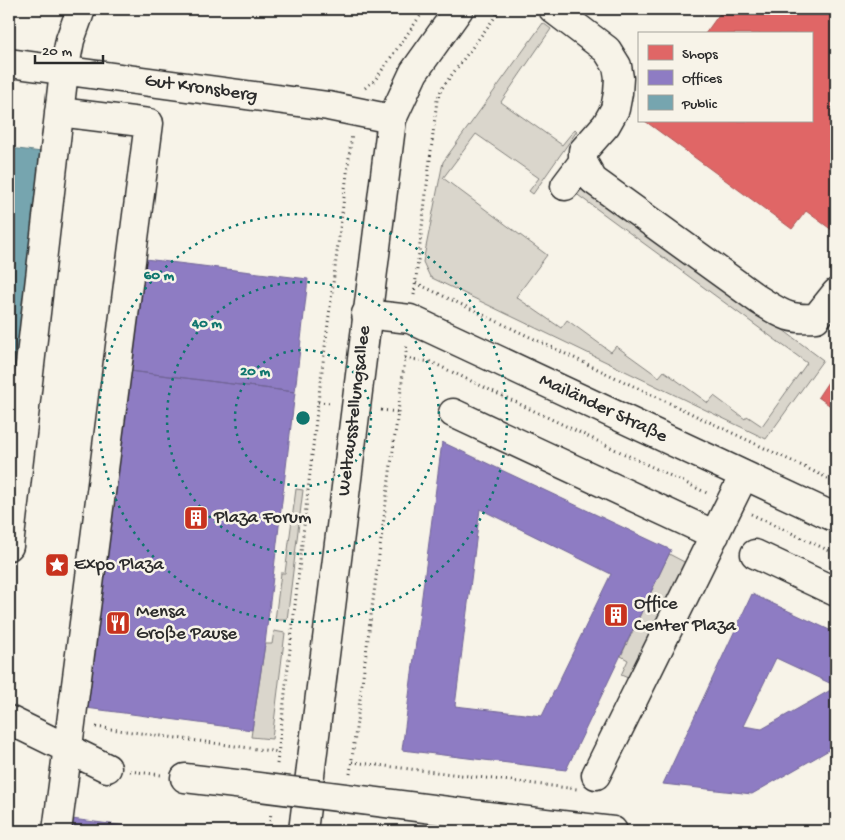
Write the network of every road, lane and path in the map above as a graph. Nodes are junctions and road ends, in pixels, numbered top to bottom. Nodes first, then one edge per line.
1 (81, 9) edge
2 (425, 9) edge
3 (459, 9) edge
4 (501, 9) edge
5 (554, 9) edge
6 (9, 63) edge
7 (64, 71) junction
8 (59, 112) junction
9 (356, 112) junction
10 (392, 120) junction
11 (583, 162) junction
12 (565, 186) dead end
13 (416, 283) junction
14 (836, 293) edge
15 (366, 314) junction
16 (410, 319) junction
17 (404, 358) junction
18 (453, 412) dead end
19 (744, 475) junction
20 (836, 482) edge
21 (730, 504) junction
22 (836, 518) edge
23 (715, 535) junction
24 (9, 546) edge
25 (755, 554) dead end
26 (836, 554) edge
27 (836, 592) edge
28 (9, 720) edge
29 (69, 736) junction
30 (278, 752) junction
31 (352, 762) junction
32 (107, 768) joint
33 (276, 772) dead end
34 (596, 776) joint
35 (185, 778) joint
36 (349, 782) dead end
37 (271, 810) dead end
38 (344, 821) dead end
39 (57, 831) edge
40 (269, 831) edge
41 (303, 831) edge
42 (343, 831) edge
43 (613, 831) edge

1 - 7 street
2 - 9 path
3 - 10 street, Weltausstellungsallee
4 - 13 path
5 - 11 street
6 - 7 street, Gut Kronsberg
7 - 8 street
7 - 9 street, Gut Kronsberg
8 - 24 street
8 - 29 street
9 - 10 street, Gut Kronsberg
9 - 30 path
10 - 15 street, Weltausstellungsallee
11 - 12 street
11 - 14 street
13 - 16 path
13 - 20 path
15 - 16 street, Mailänder Straße
15 - 41 street, Weltausstellungsallee
16 - 17 path
16 - 19 street, Mailänder Straße
17 - 21 path
17 - 31 path
18 - 23 street
19 - 21 street
19 - 22 street, Mailänder Straße
21 - 23 street
21 - 26 path
23 - 34 street
25 - 27 street
28 - 29 street
29 - 30 path
29 - 32 street
29 - 39 street
30 - 33 path
31 - 34 path
31 - 36 path
32 - 35 path
35 - 43 street, bridge
37 - 40 path
38 - 42 path

